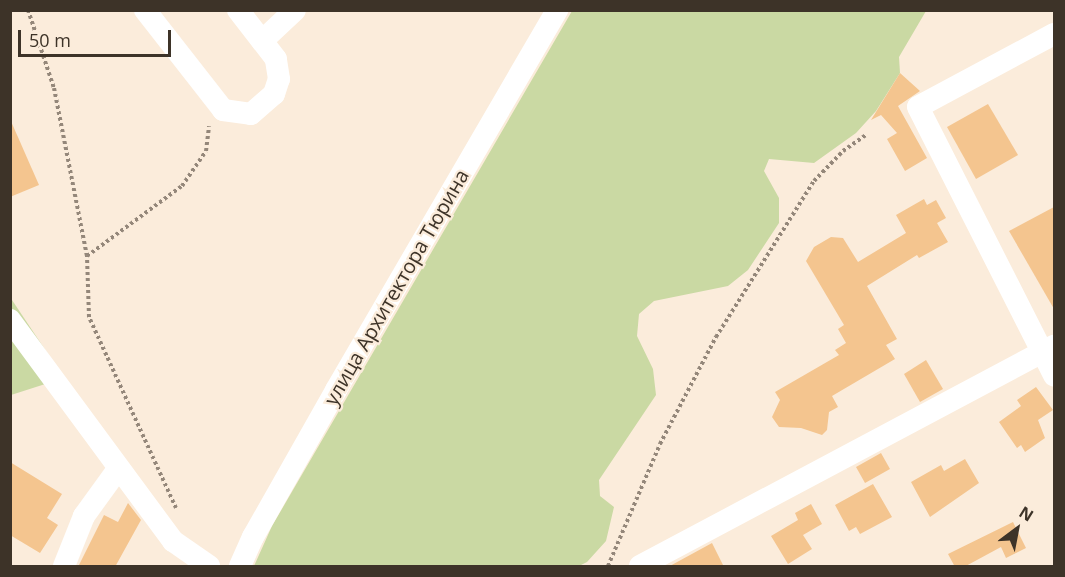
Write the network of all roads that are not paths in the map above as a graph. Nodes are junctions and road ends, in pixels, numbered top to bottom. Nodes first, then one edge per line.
1 (145, 10) edge
2 (238, 10) edge
3 (295, 10) edge
4 (557, 10) edge
5 (1054, 34) edge
6 (262, 41) junction
7 (10, 320) edge
8 (1048, 349) edge
9 (1054, 375) edge
10 (118, 468) junction
11 (64, 567) edge
12 (209, 567) edge
13 (240, 567) edge
14 (639, 567) edge

1 - 6 street
2 - 6 street
3 - 6 street
4 - 13 street, улица Архитектора Тюрина
5 - 8 street
7 - 10 street
8 - 9 street
8 - 14 street
10 - 11 street
10 - 12 street

